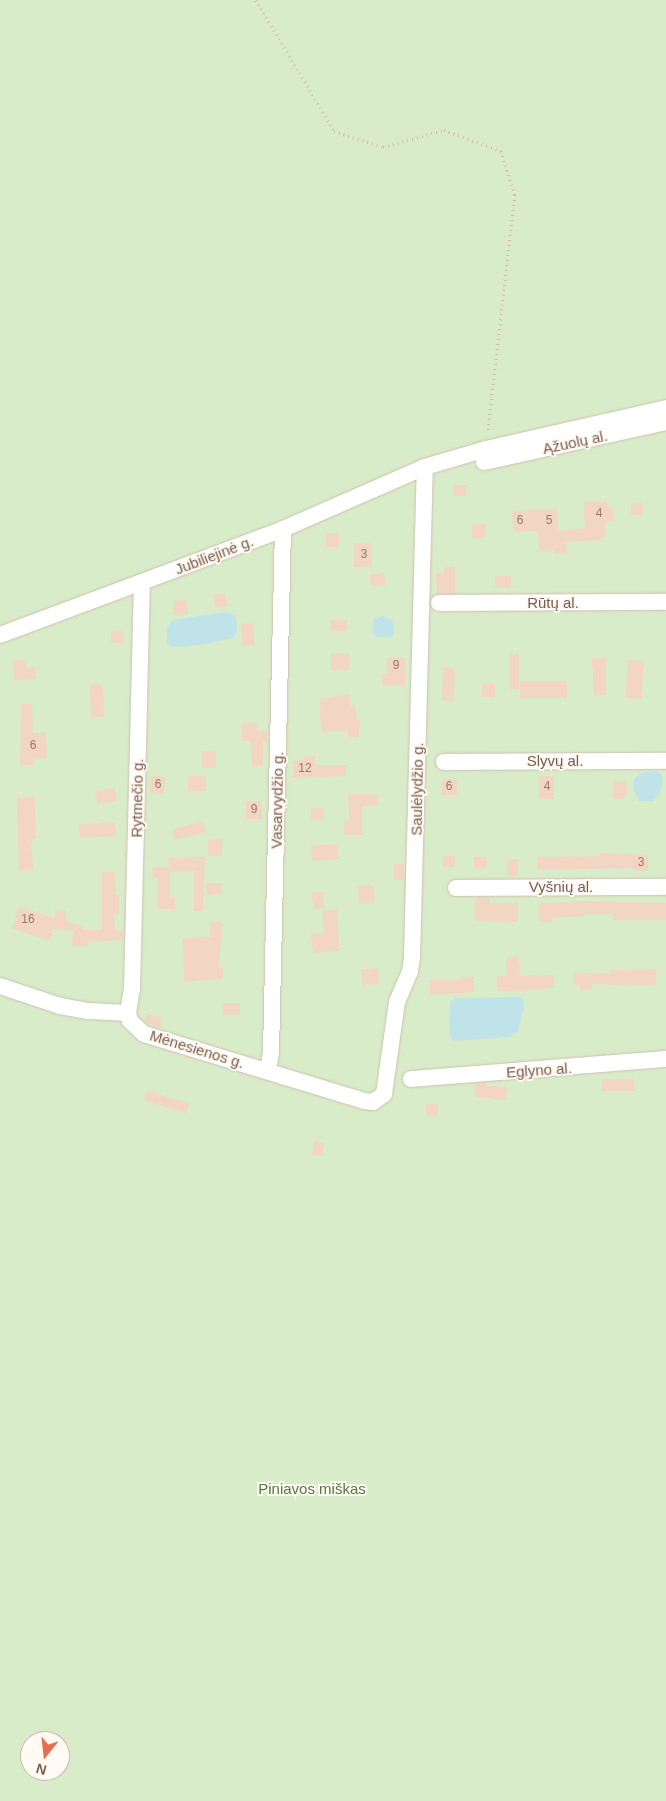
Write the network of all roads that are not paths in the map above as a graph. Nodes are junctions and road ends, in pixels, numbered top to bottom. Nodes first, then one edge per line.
1 (666, 408) edge
2 (666, 422) edge
3 (485, 455) junction
4 (426, 467) junction
5 (283, 529) junction
6 (142, 582) junction
7 (666, 602) edge
8 (440, 604) dead end
9 (0, 635) edge
10 (666, 761) edge
11 (444, 762) dead end
12 (666, 887) edge
13 (456, 888) dead end
14 (0, 986) edge
15 (128, 1013) junction
16 (666, 1060) edge
17 (268, 1071) junction
18 (411, 1079) dead end
19 (373, 1102) joint

1 - 3 street
2 - 3 street, Ąžuolų al.
3 - 4 street, Jubiliejinė g.
4 - 5 street, Jubiliejinė g.
4 - 19 street, Saulėlydžio g.
5 - 6 street, Jubiliejinė g.
5 - 17 street, Vasarvydžio g.
6 - 9 street, Jubiliejinė g.
6 - 15 street, Rytmečio g.
7 - 8 street, Rūtų al.
10 - 11 street, Slyvų al.
12 - 13 street, Vyšnių al.
14 - 15 street
15 - 17 street, Mėnesienos g.
16 - 18 street, Eglyno al.
17 - 19 street, Mėnesienos g.

